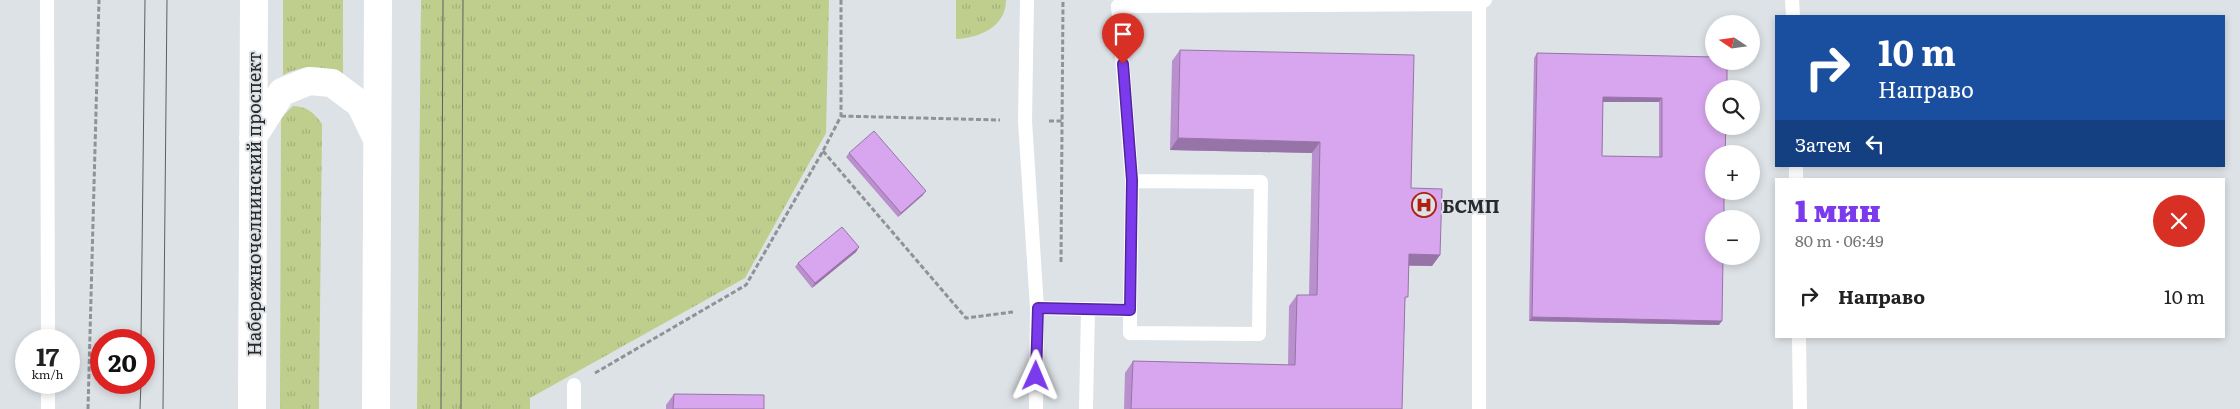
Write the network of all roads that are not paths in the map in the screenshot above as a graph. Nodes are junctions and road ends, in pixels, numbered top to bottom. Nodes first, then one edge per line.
1 (48, 0) edge
2 (254, 0) edge
3 (378, 0) edge
4 (1027, 0) edge
5 (1792, 0) edge
6 (1482, 2) edge
7 (1118, 3) edge
8 (1793, 15) edge
9 (253, 137) junction
10 (378, 141) junction
11 (1132, 180) junction
12 (1038, 308) junction
13 (1088, 309) junction
14 (1130, 310) junction
15 (48, 329) edge
16 (1799, 338) edge
17 (574, 385) road end
18 (48, 394) edge
19 (48, 409) edge
20 (252, 409) edge
21 (376, 409) edge
22 (574, 409) edge
23 (1036, 409) edge
24 (1086, 409) edge
25 (1478, 409) edge
26 (1800, 409) edge

1 - 15 lane
2 - 9 main road, Набережночелнинский проспект
3 - 10 main road
4 - 12 lane
5 - 8 lane
6 - 7 lane
6 - 25 lane
7 - 11 lane
9 - 10 main road
9 - 20 main road, Набережночелнинский проспект
10 - 21 main road
11 - 14 lane
11 - 14 lane
12 - 13 lane
12 - 23 lane
13 - 14 lane
13 - 24 lane
16 - 26 lane
17 - 22 lane
18 - 19 lane

